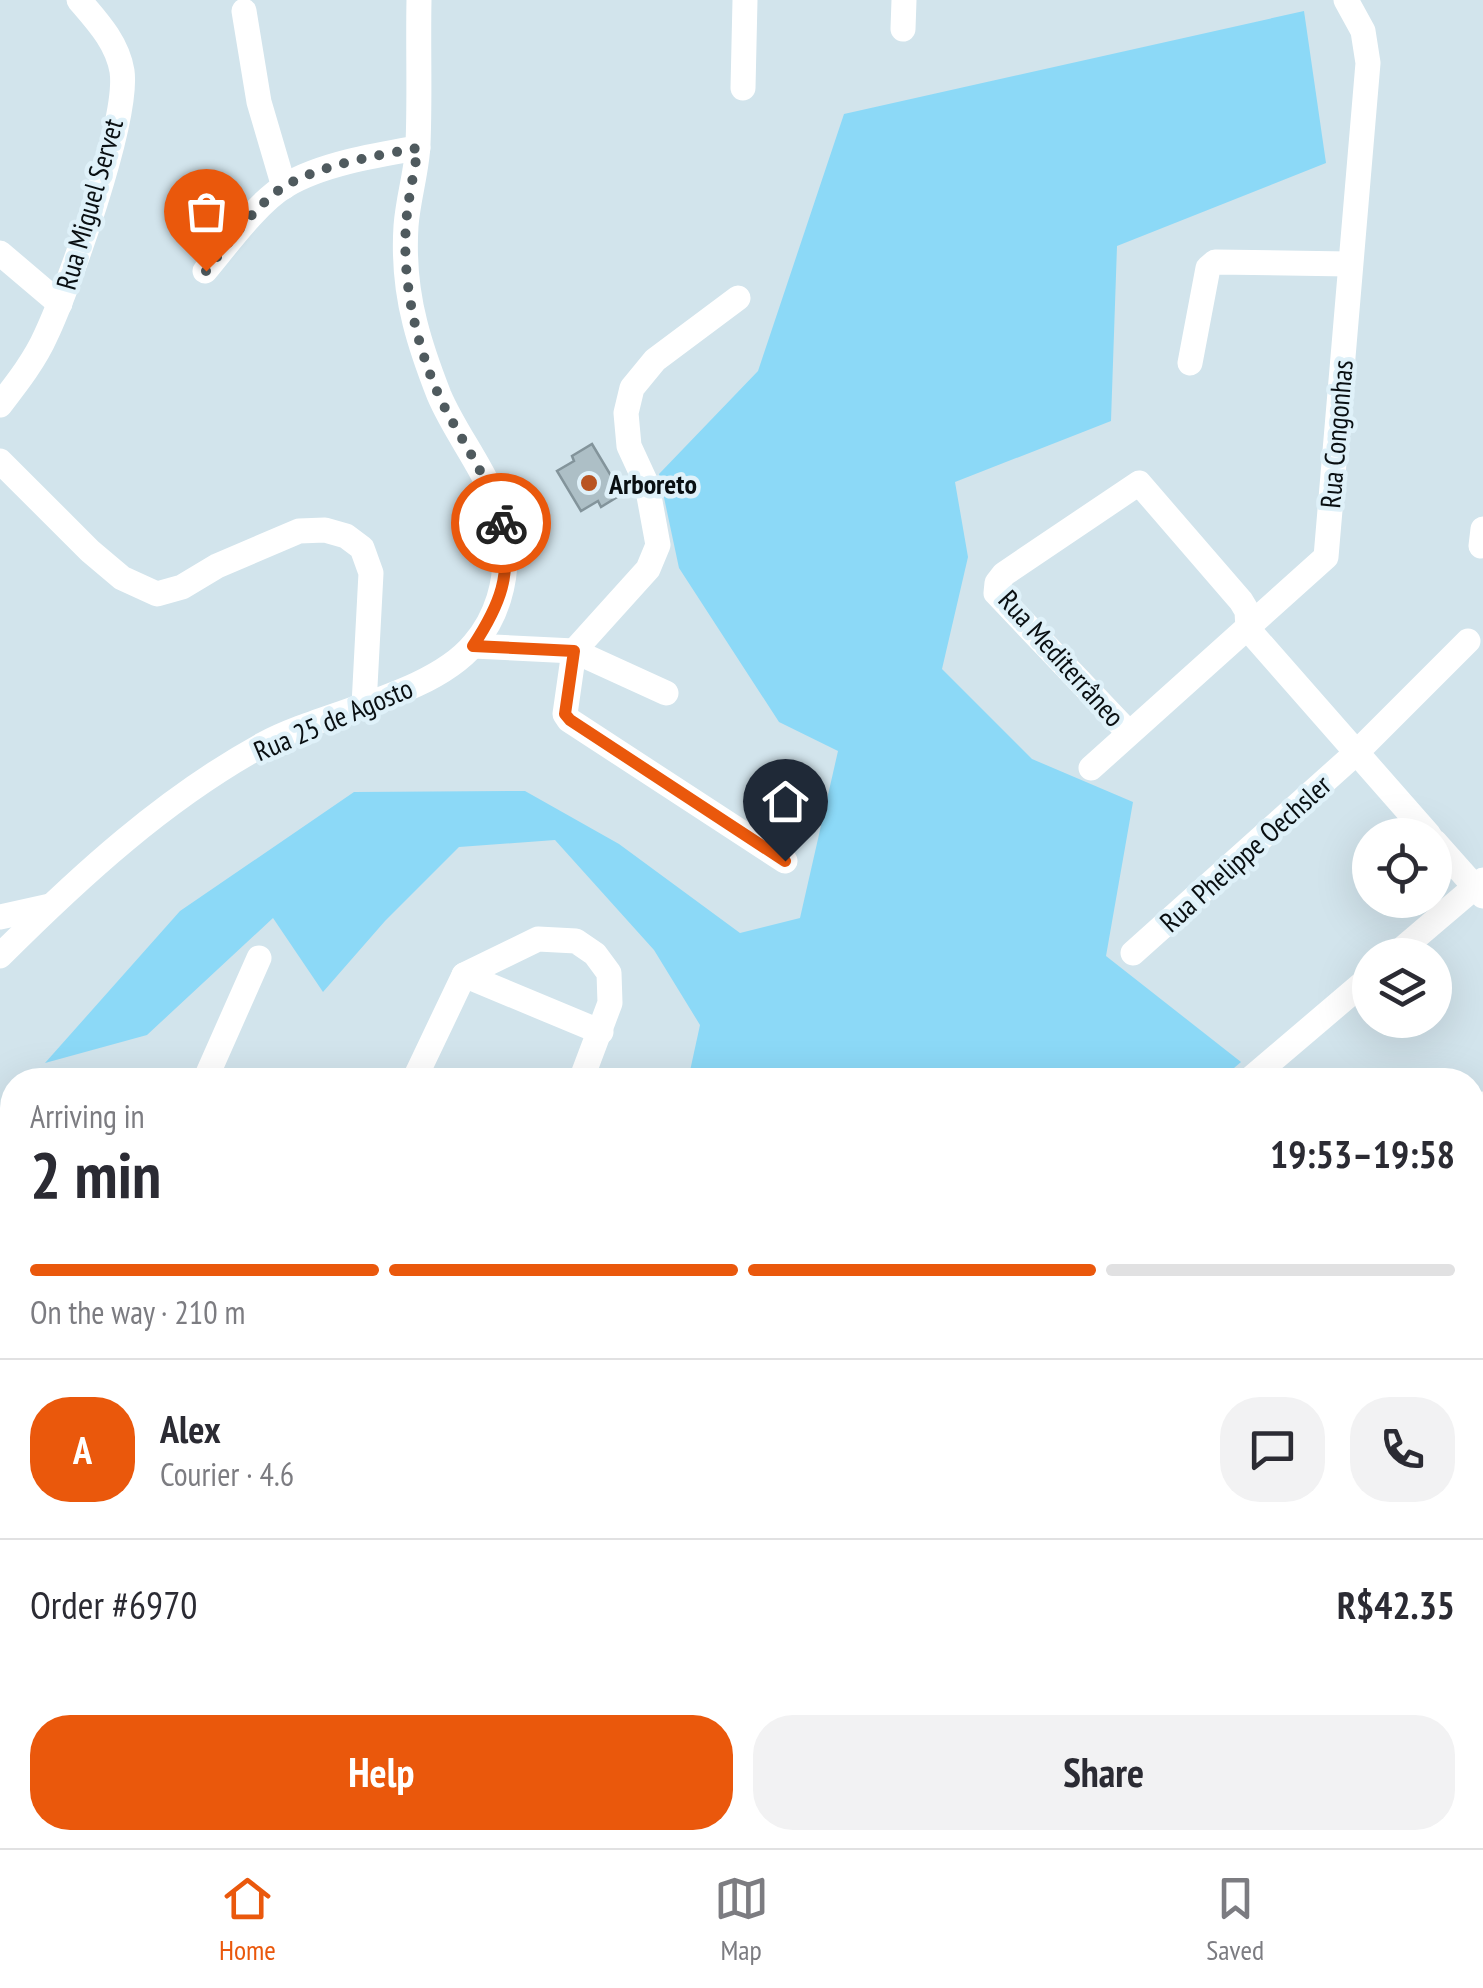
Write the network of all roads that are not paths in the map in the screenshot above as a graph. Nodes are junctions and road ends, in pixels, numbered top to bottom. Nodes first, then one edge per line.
1 (78, 0) edge
2 (418, 0) edge
3 (745, 0) edge
4 (904, 0) edge
5 (1346, 0) edge
6 (244, 11) dead end
7 (903, 29) dead end
8 (743, 88) dead end
9 (418, 148) junction
10 (284, 187) junction
11 (0, 254) edge
12 (1349, 264) junction
13 (206, 271) dead end
14 (738, 298) dead end
15 (60, 304) junction
16 (1190, 363) dead end
17 (0, 405) edge
18 (0, 462) edge
19 (1248, 629) junction
20 (1468, 641) dead end
21 (473, 646) junction
22 (574, 651) junction
23 (666, 693) dead end
24 (364, 705) junction
25 (1129, 733) junction
26 (1356, 753) junction
27 (1091, 768) dead end
28 (1414, 818) edge
29 (1452, 859) edge
30 (785, 861) dead end
31 (1480, 888) edge
32 (50, 906) junction
33 (0, 916) edge
34 (1417, 938) edge
35 (1134, 953) dead end
36 (0, 956) edge
37 (259, 958) dead end
38 (464, 976) junction
39 (1352, 992) edge
40 (601, 1032) junction
41 (210, 1068) edge
42 (420, 1068) edge
43 (586, 1068) edge
44 (1263, 1068) edge

1 - 15 street, Rua Miguel Servet
2 - 9 street, Rua 25 de Agosto
3 - 8 street
4 - 7 street
5 - 12 street, Rua Congonhas
6 - 10 street
9 - 10 street
9 - 21 street, Rua 25 de Agosto
10 - 13 street
11 - 15 street
12 - 16 street
12 - 19 street, Rua Congonhas
14 - 22 street
15 - 17 street, Rua Miguel Servet
18 - 24 street
19 - 25 street, Rua Congonhas
19 - 25 street, Rua Mediterrâneo
19 - 26 street
20 - 26 street, Rua Phelippe Oechsler
21 - 22 street
21 - 24 street, Rua 25 de Agosto
22 - 23 street
22 - 30 street
24 - 32 street, Rua 25 de Agosto
25 - 27 street, Rua Congonhas
26 - 28 street
26 - 35 street, Rua Phelippe Oechsler
29 - 31 street
31 - 34 street
32 - 33 street
32 - 36 street, Rua 25 de Agosto
37 - 41 street
38 - 40 street
38 - 40 street
38 - 42 street
39 - 44 street
40 - 43 street

